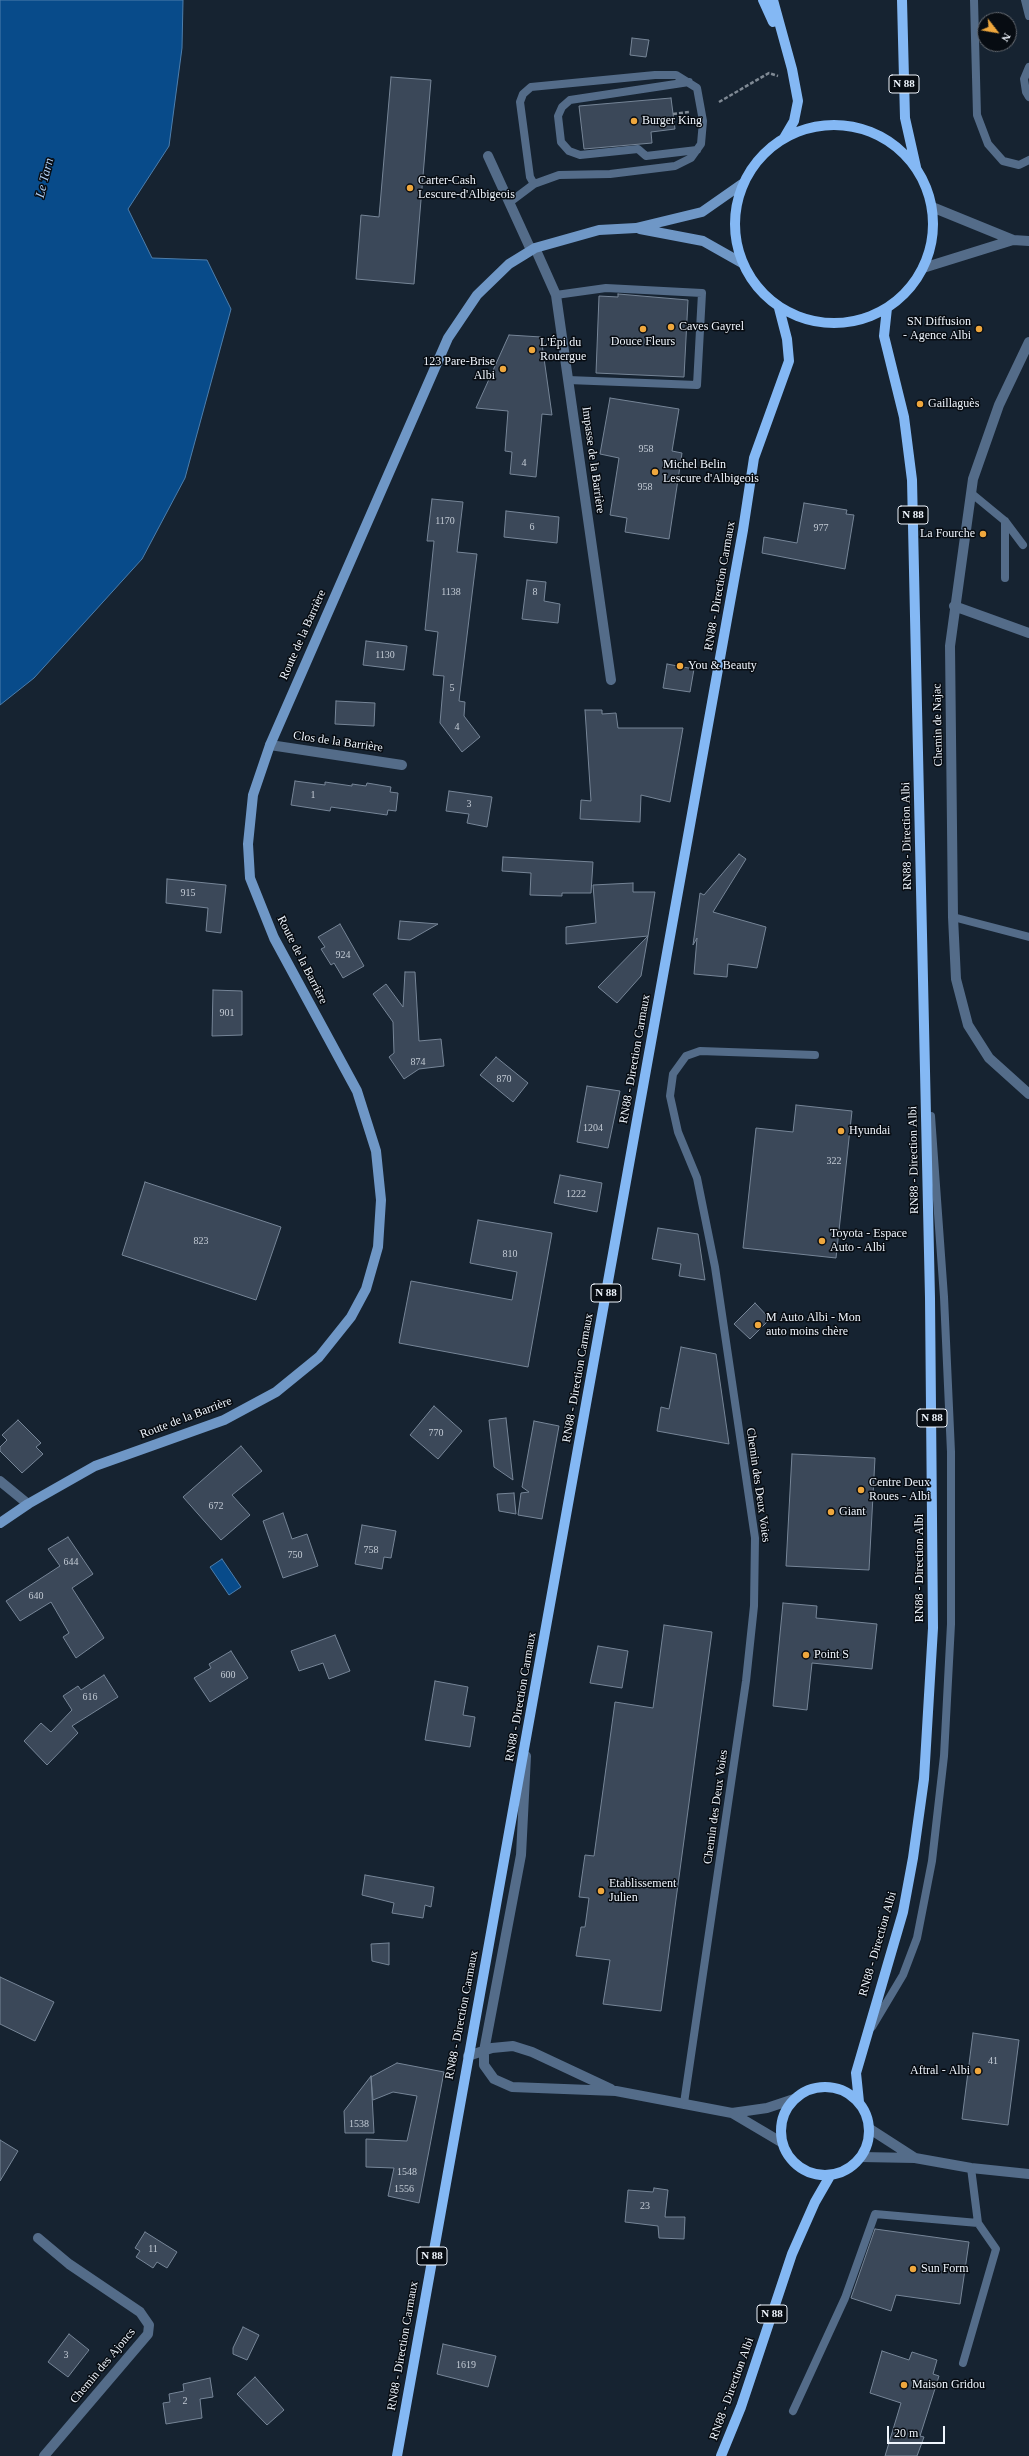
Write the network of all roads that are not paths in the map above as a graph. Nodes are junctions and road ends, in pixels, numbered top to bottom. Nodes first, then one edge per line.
1 (763, 0) edge
2 (772, 0) edge
3 (902, 0) edge
4 (974, 0) edge
5 (1025, 0) edge
6 (1029, 16) edge
7 (785, 46) junction
8 (1029, 67) edge
9 (689, 82) junction
10 (1029, 97) edge
11 (784, 138) junction
12 (697, 150) junction
13 (488, 156) dead end
14 (1029, 160) edge
15 (916, 167) junction
16 (534, 184) junction
17 (742, 184) junction
18 (510, 202) junction
19 (932, 207) junction
20 (636, 228) junction
21 (1013, 240) junction
22 (1029, 241) edge
23 (533, 249) junction
24 (742, 263) junction
25 (923, 268) junction
26 (556, 295) junction
27 (779, 308) junction
28 (887, 308) junction
29 (1029, 342) edge
30 (568, 380) junction
31 (971, 493) junction
32 (1005, 521) junction
33 (1023, 545) dead end
34 (1005, 578) dead end
35 (954, 606) junction
36 (1029, 633) edge
37 (611, 680) dead end
38 (270, 745) junction
39 (402, 765) dead end
40 (953, 917) junction
41 (1029, 937) edge
42 (925, 1044) junction
43 (815, 1055) dead end
44 (1029, 1094) edge
45 (0, 1480) edge
46 (28, 1504) junction
47 (0, 1523) edge
48 (527, 1736) junction
49 (864, 2039) junction
50 (484, 2051) junction
51 (468, 2056) junction
52 (616, 2091) junction
53 (794, 2098) junction
54 (859, 2102) junction
55 (684, 2103) junction
56 (732, 2113) junction
57 (870, 2129) junction
58 (782, 2142) junction
59 (861, 2157) junction
60 (915, 2158) junction
61 (971, 2168) junction
62 (1029, 2174) edge
63 (830, 2176) junction
64 (978, 2224) junction
65 (38, 2238) dead end
66 (963, 2363) dead end
67 (793, 2411) dead end
68 (44, 2456) edge
69 (397, 2456) edge
70 (721, 2456) edge

1 - 7 main road
2 - 7 main road
3 - 15 main road, N 88
4 - 14 lane
5 - 6 lane
7 - 11 main road
8 - 10 lane
9 - 12 lane
9 - 12 lane
9 - 16 lane
11 - 15 main road
11 - 17 main road
12 - 16 lane
13 - 18 street, Impasse de la Barrière
15 - 19 main road
16 - 18 lane
17 - 20 street, Route de la Barrière
17 - 24 main road
18 - 23 street, Impasse de la Barrière
19 - 21 street
19 - 25 main road
20 - 23 street, Route de la Barrière
20 - 24 street, Route de la Barrière
21 - 22 street
21 - 25 street
23 - 26 street, Impasse de la Barrière
23 - 38 street, Route de la Barrière
24 - 27 main road
25 - 28 main road
26 - 30 street, Impasse de la Barrière
26 - 30 lane
27 - 28 main road
27 - 48 main road, RN88 - Direction Carmaux / N 88
28 - 42 main road, RN88 - Direction Albi / N 88
29 - 31 street, Chemin de Najac
30 - 37 street, Impasse de la Barrière
31 - 32 lane
31 - 35 street, Chemin de Najac
32 - 33 lane
32 - 34 lane
35 - 36 street
35 - 40 street, Chemin de Najac
38 - 39 street, Clos de la Barrière
38 - 46 street, Route de la Barrière
40 - 41 lane
40 - 44 street, Chemin de Najac
42 - 49 main road, RN88 - Direction Albi / N 88
42 - 49 lane
43 - 55 lane, Chemin des Deux Voies
45 - 46 street
46 - 47 street, Route de la Barrière
48 - 50 street
48 - 51 main road, RN88 - Direction Carmaux / N 88
49 - 54 main road, RN88 - Direction Albi / N 88
50 - 51 street
50 - 52 street
50 - 52 street
51 - 69 main road, RN88 - Direction Carmaux / N 88
52 - 55 street
53 - 54 main road
53 - 56 street
53 - 58 main road
54 - 57 main road
55 - 56 street
56 - 58 street
57 - 59 main road
57 - 60 street
58 - 63 main road
59 - 60 street
59 - 63 main road
60 - 61 street
61 - 62 street
61 - 64 lane
63 - 70 main road, RN88 - Direction Albi / N 88
64 - 66 lane
64 - 67 lane
65 - 68 street, Chemin des Ajoncs

